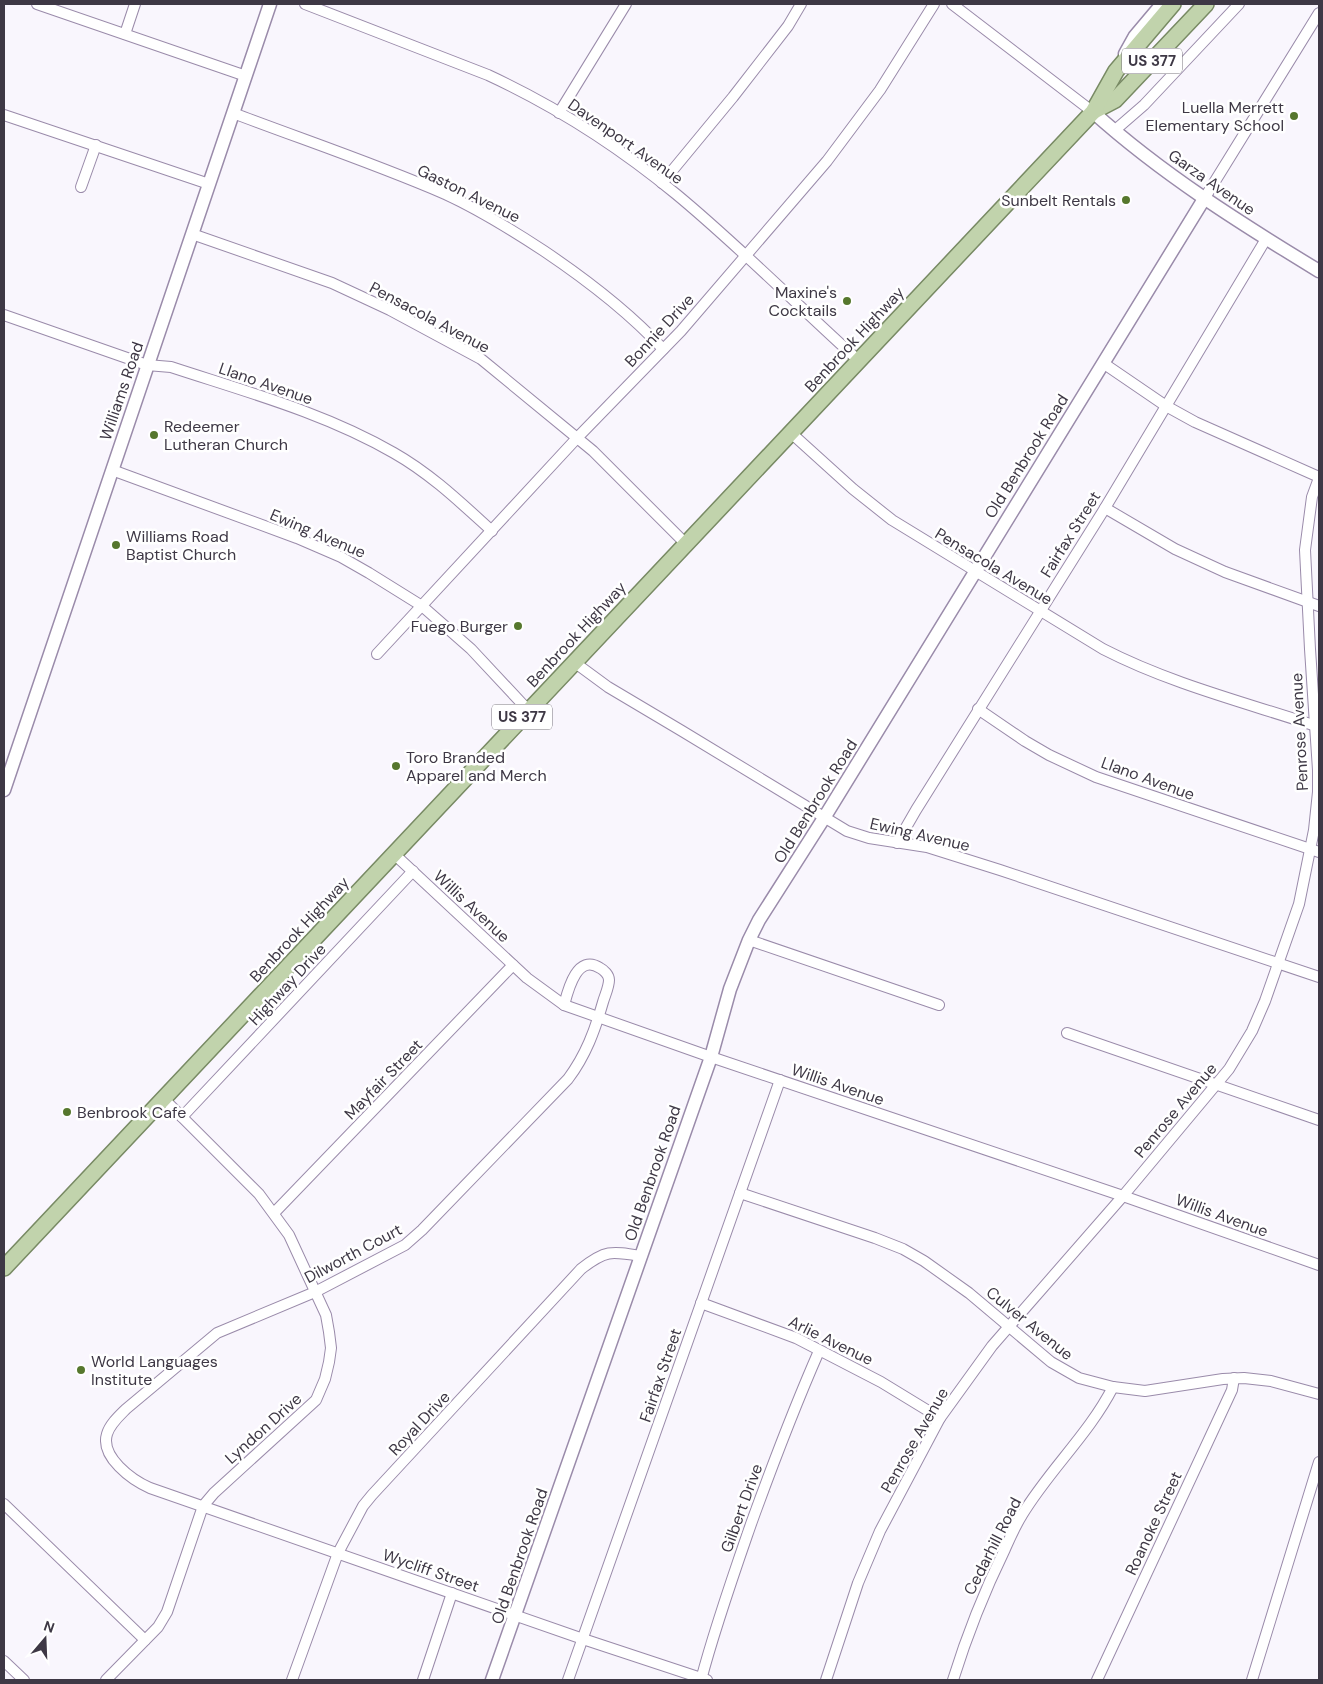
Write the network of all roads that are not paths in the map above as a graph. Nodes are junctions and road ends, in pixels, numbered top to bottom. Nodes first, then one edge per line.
1 (36, 4) edge
2 (135, 4) edge
3 (270, 4) edge
4 (305, 4) edge
5 (625, 4) edge
6 (801, 4) edge
7 (934, 4) edge
8 (952, 4) edge
9 (1162, 4) edge
10 (1173, 4) edge
11 (1206, 4) edge
12 (1239, 4) edge
13 (1319, 13) edge
14 (126, 34) junction
15 (1116, 71) junction
16 (246, 76) junction
17 (559, 112) junction
18 (1093, 112) junction
19 (233, 113) junction
20 (4, 116) edge
21 (1114, 131) junction
22 (96, 145) junction
23 (662, 183) junction
24 (209, 184) junction
25 (81, 187) dead end
26 (1204, 199) junction
27 (192, 234) junction
28 (1266, 238) junction
29 (745, 256) junction
30 (1319, 271) edge
31 (4, 315) edge
32 (663, 349) junction
33 (858, 360) junction
34 (1103, 363) junction
35 (147, 365) junction
36 (1166, 406) junction
37 (790, 432) junction
38 (577, 438) junction
39 (112, 470) junction
40 (1319, 478) edge
41 (1105, 508) junction
42 (492, 531) junction
43 (685, 543) junction
44 (974, 571) junction
45 (1309, 603) junction
46 (422, 606) junction
47 (1319, 606) edge
48 (1040, 611) junction
49 (377, 654) dead end
50 (574, 662) junction
51 (978, 709) junction
52 (528, 710) junction
53 (1317, 727) edge
54 (4, 790) edge
55 (824, 818) junction
56 (898, 843) junction
57 (1315, 851) edge
58 (393, 854) junction
59 (413, 871) junction
60 (749, 940) junction
61 (1279, 963) junction
62 (513, 965) junction
63 (1319, 977) edge
64 (564, 1005) junction
65 (939, 1005) dead end
66 (599, 1017) junction
67 (1067, 1033) dead end
68 (711, 1057) junction
69 (780, 1080) junction
70 (1217, 1083) junction
71 (163, 1098) junction
72 (182, 1117) junction
73 (1319, 1120) edge
74 (740, 1193) junction
75 (1123, 1196) junction
76 (274, 1213) junction
77 (640, 1256) junction
78 (1319, 1265) edge
79 (4, 1268) edge
80 (315, 1292) junction
81 (701, 1303) junction
82 (1008, 1327) junction
83 (819, 1351) junction
84 (1234, 1378) junction
85 (1113, 1387) junction
86 (1319, 1394) edge
87 (940, 1418) junction
88 (1319, 1462) edge
89 (4, 1504) edge
90 (203, 1506) junction
91 (338, 1553) junction
92 (452, 1593) junction
93 (515, 1615) junction
94 (582, 1639) junction
95 (145, 1640) junction
96 (4, 1660) edge
97 (24, 1680) edge
98 (106, 1680) edge
99 (292, 1680) edge
100 (423, 1680) edge
101 (492, 1680) edge
102 (568, 1680) edge
103 (703, 1680) edge
104 (826, 1680) edge
105 (953, 1680) edge
106 (1097, 1680) edge
107 (1252, 1680) edge

1 - 14 street
2 - 14 street
3 - 16 street, Williams Road
4 - 17 street, Davenport Avenue
5 - 17 street
6 - 23 street
7 - 29 street, Bonnie Drive
8 - 18 street
9 - 15 street, Benbrook Highway
10 - 15 main road, Benbrook Highway / US 377
11 - 18 main road, Benbrook Highway / US 377
12 - 21 street
13 - 26 street, Old Benbrook Road
14 - 16 street
15 - 18 main road, Benbrook Highway / US 377
16 - 19 street, Williams Road
17 - 23 street, Davenport Avenue
18 - 21 street, Garza Avenue
18 - 33 main road, Benbrook Highway / US 377
19 - 24 street, Williams Road
19 - 32 street, Gaston Avenue
20 - 22 street
21 - 26 street, Garza Avenue
22 - 24 street
22 - 25 street
23 - 29 street, Davenport Avenue
24 - 27 street, Williams Road
26 - 28 street, Garza Avenue
26 - 34 street, Old Benbrook Road
27 - 35 street, Williams Road
27 - 38 street, Pensacola Avenue
28 - 30 street, Garza Avenue
28 - 36 street, Fairfax Street
29 - 32 street, Bonnie Drive
29 - 33 street, Davenport Avenue
31 - 35 street, Llano Avenue
32 - 38 street, Bonnie Drive
33 - 37 main road, Benbrook Highway / US 377
34 - 36 street
34 - 44 street, Old Benbrook Road
35 - 39 street, Williams Road
35 - 42 street, Llano Avenue
36 - 40 street
36 - 41 street, Fairfax Street
37 - 43 main road, Benbrook Highway / US 377
37 - 44 street, Pensacola Avenue
38 - 42 street, Bonnie Drive
38 - 43 street, Pensacola Avenue
39 - 46 street, Ewing Avenue
39 - 54 street, Williams Road
40 - 45 street, Penrose Avenue
41 - 45 street
41 - 48 street, Fairfax Street
42 - 46 street, Bonnie Drive
43 - 50 main road, Benbrook Highway / US 377
44 - 48 street, Pensacola Avenue
44 - 55 street, Old Benbrook Road
45 - 47 street
45 - 53 street, Penrose Avenue
46 - 49 street, Bonnie Drive
46 - 52 street, Ewing Avenue
48 - 51 street, Fairfax Street
48 - 53 street, Pensacola Avenue
50 - 52 main road, Benbrook Highway / US 377
50 - 55 street, Ewing Avenue
51 - 56 street, Fairfax Street
51 - 57 street, Llano Avenue
52 - 58 main road, Benbrook Highway / US 377
53 - 57 street, Penrose Avenue
55 - 56 street, Ewing Avenue
55 - 60 street, Old Benbrook Road
56 - 61 street, Ewing Avenue
57 - 61 street, Penrose Avenue
58 - 59 street, Willis Avenue
58 - 71 main road, Benbrook Highway / US 377
59 - 62 street, Willis Avenue
59 - 72 street, Highway Drive
60 - 65 street
60 - 68 street, Old Benbrook Road
61 - 63 street, Ewing Avenue
61 - 70 street, Penrose Avenue
62 - 64 street, Willis Avenue
62 - 76 street, Mayfair Street
64 - 66 street, Willis Avenue
64 - 66 street, Dilworth Court
66 - 68 street, Willis Avenue
66 - 80 street, Dilworth Court
67 - 70 street
68 - 69 street, Willis Avenue
68 - 77 street, Old Benbrook Road
69 - 74 street, Fairfax Street
69 - 75 street, Willis Avenue
70 - 73 street
70 - 75 street, Penrose Avenue
71 - 72 street, Lyndon Drive
71 - 79 main road, Benbrook Highway / US 377
72 - 76 street, Lyndon Drive
74 - 81 street, Fairfax Street
74 - 82 street, Culver Avenue
75 - 78 street, Willis Avenue
75 - 82 street, Penrose Avenue
76 - 80 street, Lyndon Drive
77 - 91 street, Royal Drive
77 - 93 street, Old Benbrook Road
80 - 90 street, Lyndon Drive
80 - 90 street, Dilworth Court
81 - 83 street, Arlie Avenue
81 - 94 street, Fairfax Street
82 - 85 street, Culver Avenue
82 - 87 street, Penrose Avenue
83 - 87 street, Arlie Avenue
83 - 103 street, Gilbert Drive
84 - 85 street, Culver Avenue
84 - 86 street, Culver Avenue
84 - 106 street, Roanoke Street
85 - 105 street, Cedarhill Road
87 - 104 street, Penrose Avenue
88 - 107 street
89 - 95 street
90 - 91 street, Wycliff Street
90 - 95 street, Lyndon Drive
91 - 92 street, Wycliff Street
91 - 99 street, Royal Drive
92 - 93 street, Wycliff Street
92 - 100 street
93 - 94 street, Wycliff Street
93 - 101 street, Old Benbrook Road
94 - 102 street, Fairfax Street
94 - 103 street, Wycliff Street
95 - 98 street, Lyndon Drive
96 - 97 street

